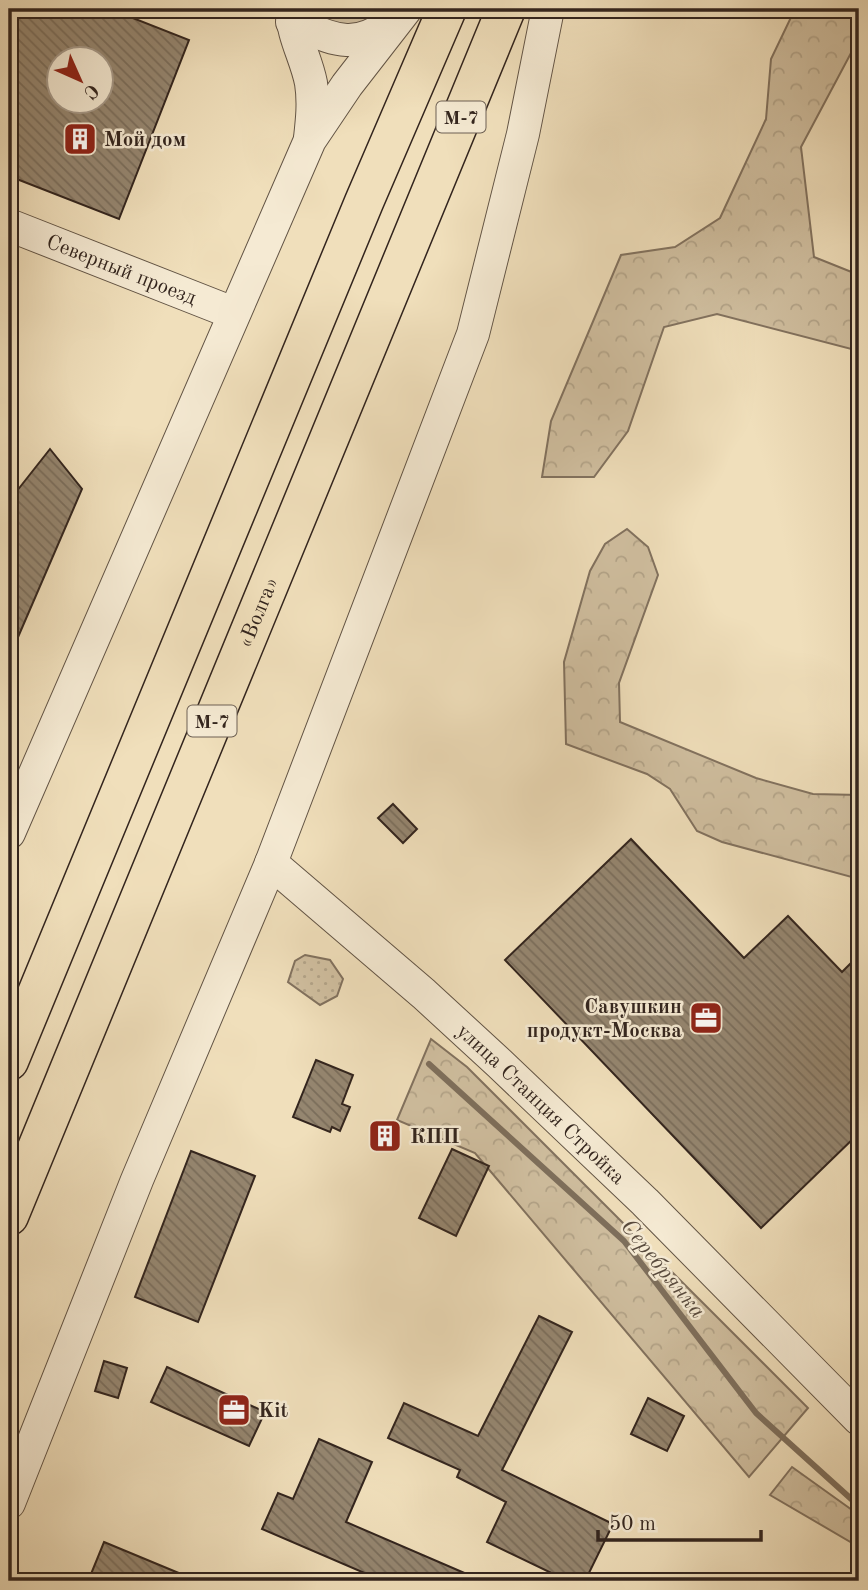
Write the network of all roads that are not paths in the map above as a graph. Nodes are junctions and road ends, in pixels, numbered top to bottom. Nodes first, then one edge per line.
1 (447, 9) edge
2 (506, 9) edge
3 (548, 9) edge
4 (403, 13) edge
5 (292, 15) edge
6 (310, 140) junction
7 (9, 225) edge
8 (233, 313) junction
9 (9, 833) edge
10 (271, 863) junction
11 (9, 1062) edge
12 (9, 1216) edge
13 (859, 1419) edge
14 (9, 1503) edge

1 - 11 highway, М-7
2 - 12 highway, «Волга» / М-7
3 - 10 street
4 - 5 street
4 - 6 street
5 - 6 street
6 - 8 street
7 - 8 street, Северный проезд
8 - 9 street
10 - 13 street, улица Станция Стройка
10 - 14 street

